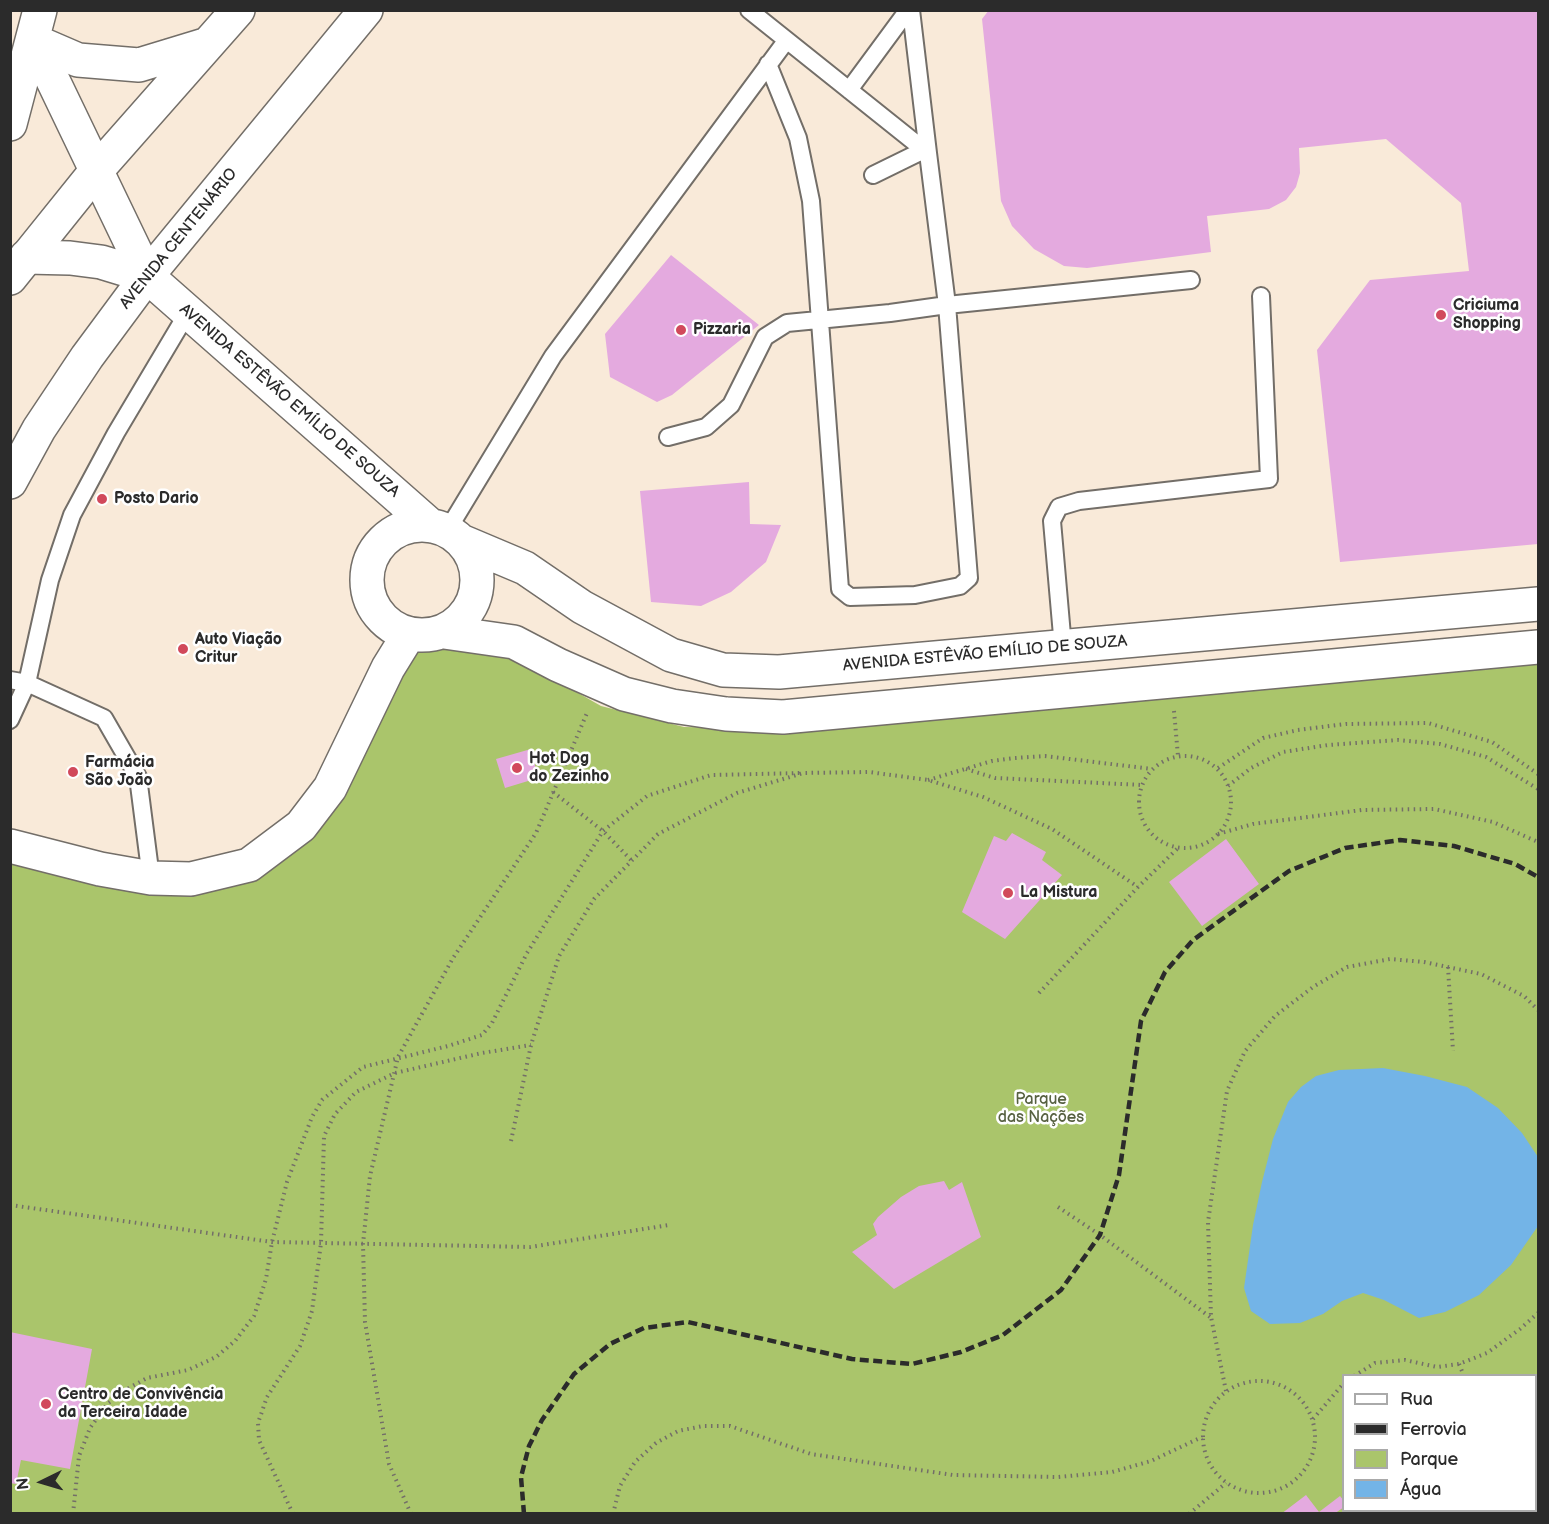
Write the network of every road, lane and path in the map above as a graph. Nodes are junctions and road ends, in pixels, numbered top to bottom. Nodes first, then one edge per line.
1 (238, 10) edge
2 (366, 10) edge
3 (749, 10) edge
4 (910, 10) edge
5 (37, 26) edge
6 (786, 41) junction
7 (208, 44) junction
8 (768, 64) junction
9 (849, 90) junction
10 (10, 124) edge
11 (926, 152) junction
12 (96, 171) junction
13 (873, 175) dead end
14 (18, 267) edge
15 (147, 276) junction
16 (1191, 280) dead end
17 (1261, 296) dead end
18 (947, 305) junction
19 (188, 312) junction
20 (821, 320) junction
21 (668, 437) dead end
22 (10, 482) edge
23 (446, 532) junction
24 (1539, 604) edge
25 (444, 632) junction
26 (409, 634) junction
27 (1063, 647) junction
28 (1539, 647) edge
29 (19, 681) edge
30 (1172, 681) junction
31 (600, 683) junction
32 (10, 720) edge
33 (1178, 756) junction
34 (1218, 768) junction
35 (965, 769) junction
36 (1152, 769) junction
37 (803, 773) junction
38 (1539, 774) edge
39 (928, 780) junction
40 (1142, 785) junction
41 (1228, 786) junction
42 (1539, 789) edge
43 (554, 792) junction
44 (603, 831) junction
45 (1218, 834) junction
46 (1539, 842) edge
47 (10, 846) edge
48 (1178, 848) junction
49 (632, 861) junction
50 (151, 878) junction
51 (1138, 887) junction
52 (1448, 967) junction
53 (1039, 993) dead end
54 (1539, 1010) edge
55 (531, 1045) junction
56 (1453, 1051) dead end
57 (398, 1057) junction
58 (395, 1072) junction
59 (511, 1141) dead end
60 (10, 1205) edge
61 (1058, 1207) dead end
62 (669, 1225) dead end
63 (272, 1242) junction
64 (321, 1243) junction
65 (363, 1244) junction
66 (1539, 1313) edge
67 (1211, 1317) junction
68 (1459, 1364) junction
69 (1357, 1374) edge
70 (1463, 1374) edge
71 (1342, 1385) edge
72 (1226, 1391) junction
73 (1313, 1419) junction
74 (1202, 1437) junction
75 (1226, 1483) junction
76 (73, 1514) edge
77 (293, 1514) edge
78 (411, 1514) edge
79 (613, 1514) edge
80 (1189, 1514) edge

1 - 7 main road
2 - 15 main road, AVENIDA CENTENÁRIO
3 - 6 lane
4 - 9 lane
4 - 11 lane
5 - 7 main road
5 - 10 main road
5 - 12 main road
6 - 8 lane
6 - 9 lane
7 - 12 main road
8 - 20 lane
8 - 23 lane
9 - 11 lane
11 - 13 lane
11 - 18 lane
12 - 14 main road
12 - 15 main road
14 - 15 main road
15 - 19 main road, AVENIDA ESTÊVÃO EMÍLIO DE SOUZA
15 - 22 main road, AVENIDA CENTENÁRIO
16 - 18 lane
17 - 27 lane
18 - 20 lane
18 - 20 lane
19 - 23 main road, AVENIDA ESTÊVÃO EMÍLIO DE SOUZA
19 - 29 lane
20 - 21 lane
23 - 25 main road
23 - 26 main road
23 - 27 main road, AVENIDA ESTÊVÃO EMÍLIO DE SOUZA
24 - 27 main road, AVENIDA ESTÊVÃO EMÍLIO DE SOUZA
25 - 26 main road
25 - 31 main road
26 - 50 main road
28 - 30 main road
29 - 32 lane
29 - 50 lane
30 - 31 main road
30 - 33 path
31 - 43 path
33 - 34 path
33 - 36 path
34 - 38 path
34 - 41 path
35 - 36 path
35 - 39 path
35 - 40 path
36 - 40 path
37 - 39 path
37 - 44 path
37 - 49 path
39 - 51 path
40 - 48 path
41 - 42 path
41 - 45 path
43 - 44 path
43 - 57 path
44 - 49 path
44 - 57 path
45 - 46 path
45 - 48 path
47 - 50 main road
48 - 51 path
49 - 55 path
51 - 53 path
52 - 54 path
52 - 56 path
52 - 67 path
55 - 58 path
55 - 59 path
57 - 58 path
57 - 63 path
58 - 64 path
58 - 65 path
60 - 63 path
61 - 67 path
62 - 65 path
63 - 64 path
63 - 76 path
64 - 65 path
64 - 77 path
65 - 78 path
66 - 68 path
67 - 72 path
68 - 69 path
68 - 70 path
71 - 73 path
72 - 73 path
72 - 74 path
73 - 75 path
74 - 75 path
74 - 79 path
75 - 80 path

